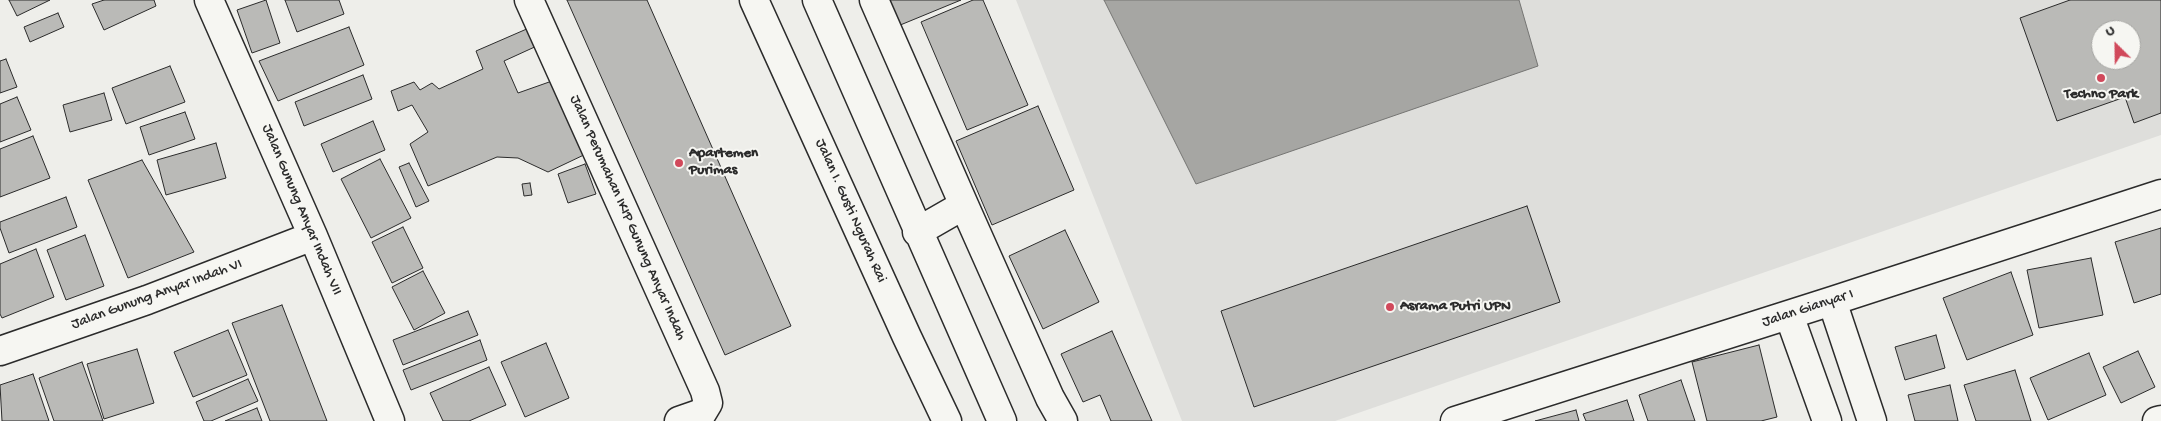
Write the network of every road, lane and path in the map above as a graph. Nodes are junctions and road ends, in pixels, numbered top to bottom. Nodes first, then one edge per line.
1 (209, 0) edge
2 (529, 0) edge
3 (754, 0) edge
4 (874, 0) edge
5 (821, 1) edge
6 (2161, 194) edge
7 (954, 211) junction
8 (918, 232) junction
9 (314, 236) junction
10 (1832, 301) junction
11 (1789, 315) junction
12 (0, 351) edge
13 (2161, 420) edge
14 (390, 421) edge
15 (678, 421) edge
16 (947, 421) edge
17 (1002, 421) edge
18 (1063, 421) edge
19 (1454, 421) edge
20 (1826, 421) edge
21 (1872, 421) edge
22 (2156, 421) edge

1 - 9 street, Jalan Gunung Anyar Indah VII
2 - 15 street, Jalan Perumahan IKIP Gunung Anyar Indah
3 - 16 street, Jalan I. Gusti Ngurah Rai
4 - 7 street
5 - 8 street
6 - 10 street, Jalan Gianyar I
7 - 8 street
7 - 18 street
8 - 17 street
9 - 12 street, Jalan Gunung Anyar Indah VI
9 - 14 street, Jalan Gunung Anyar Indah VII
10 - 11 street, Jalan Gianyar I
10 - 21 street
11 - 19 street, Jalan Gianyar I
11 - 20 street
13 - 22 street

